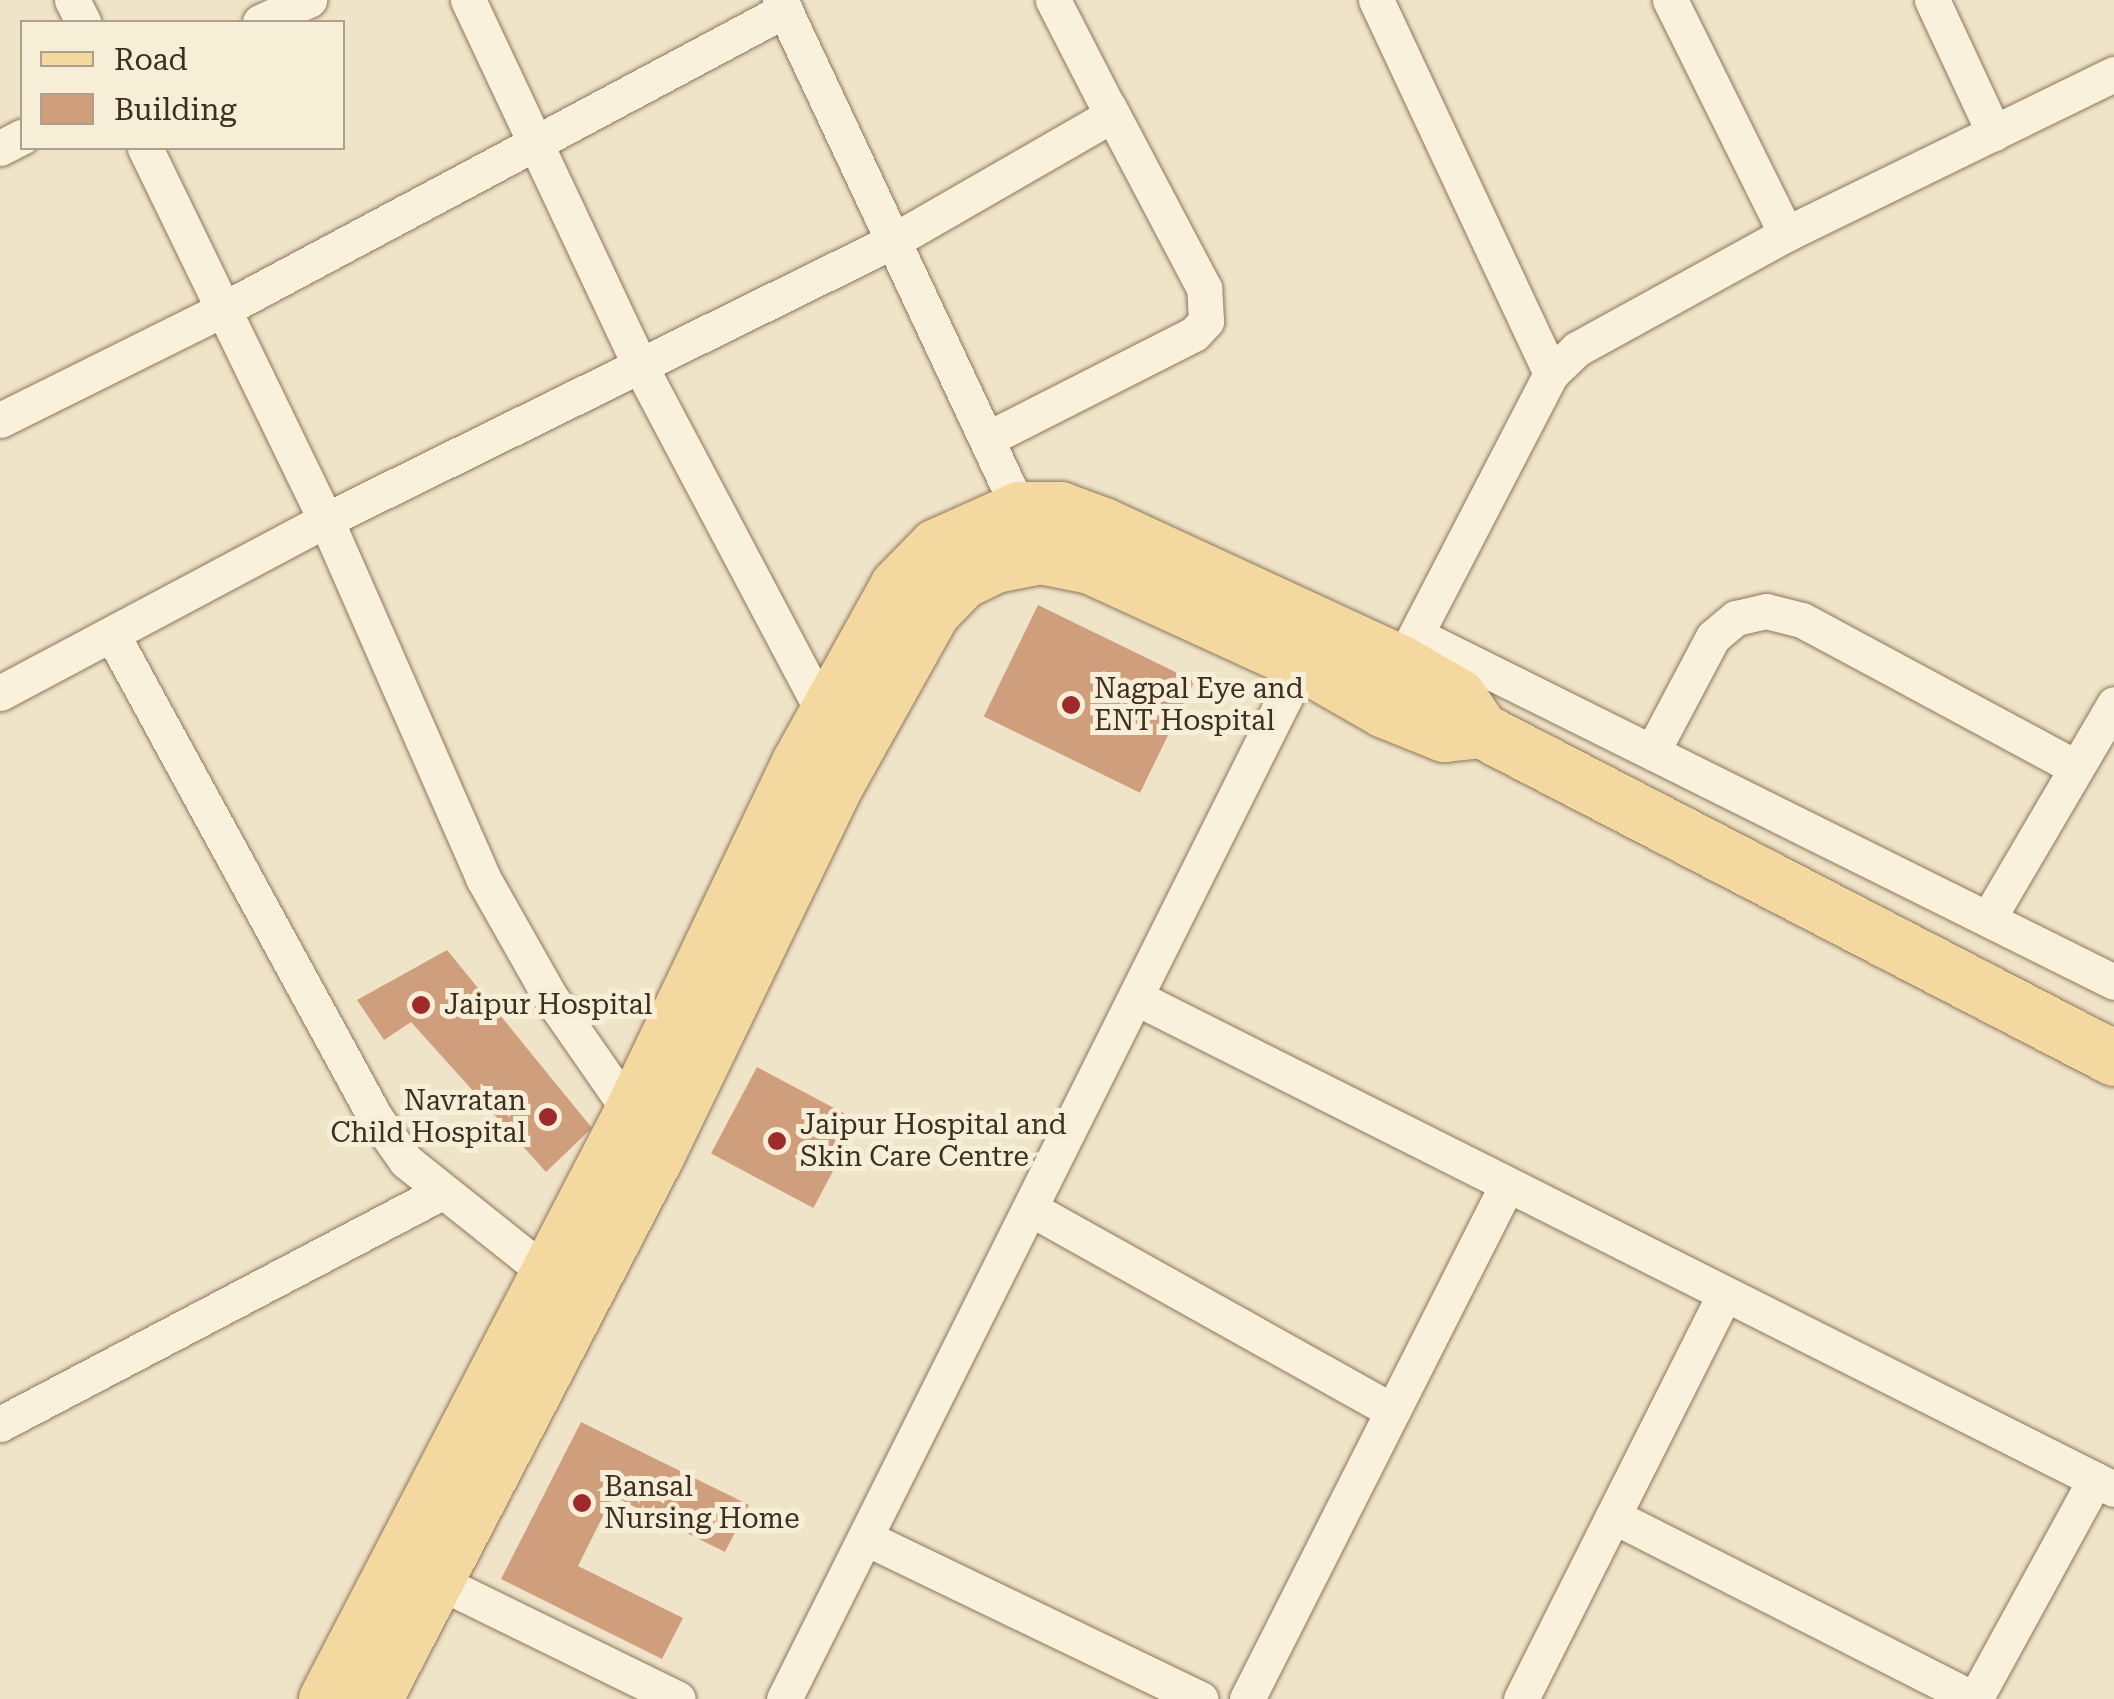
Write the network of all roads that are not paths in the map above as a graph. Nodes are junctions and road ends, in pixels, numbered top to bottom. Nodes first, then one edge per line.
1 (309, 0) edge
2 (468, 0) edge
3 (1053, 0) edge
4 (1376, 0) edge
5 (1670, 0) edge
6 (1932, 0) edge
7 (782, 5) edge
8 (264, 20) edge
9 (2114, 74) edge
10 (1108, 108) junction
11 (1994, 132) junction
12 (538, 141) junction
13 (146, 150) edge
14 (1786, 234) junction
15 (893, 242) junction
16 (224, 309) junction
17 (640, 366) junction
18 (1551, 374) junction
19 (0, 420) edge
20 (989, 438) junction
21 (1019, 509) junction
22 (326, 520) junction
23 (114, 638) junction
24 (1409, 650) junction
25 (1302, 663) junction
26 (0, 692) edge
27 (2114, 704) edge
28 (824, 713) junction
29 (1481, 730) junction
30 (1652, 752) junction
31 (2074, 766) junction
32 (1988, 919) junction
33 (2114, 982) edge
34 (1136, 998) junction
35 (2114, 1058) edge
36 (632, 1112) junction
37 (1507, 1184) junction
38 (441, 1192) junction
39 (1032, 1210) junction
40 (548, 1275) junction
41 (1726, 1294) junction
42 (1393, 1411) junction
43 (0, 1424) edge
44 (2105, 1484) edge
45 (1614, 1516) junction
46 (868, 1539) junction
47 (415, 1569) junction
48 (326, 1699) edge
49 (374, 1699) edge
50 (678, 1699) edge
51 (784, 1699) edge
52 (1200, 1699) edge
53 (1247, 1699) edge
54 (1521, 1699) edge
55 (1974, 1699) edge

1 - 8 street
2 - 12 street
3 - 10 street
4 - 18 street
5 - 14 street
6 - 11 street
7 - 12 street
7 - 15 street
9 - 11 street
10 - 15 street
10 - 20 street
11 - 14 street
12 - 16 street
12 - 17 street
13 - 16 street
14 - 18 street
15 - 17 street
15 - 20 street
16 - 19 street
16 - 22 street
17 - 22 street
17 - 28 street
18 - 24 street
20 - 21 street
21 - 24 main road
21 - 28 main road
22 - 23 street
22 - 36 street
23 - 26 street
23 - 38 street
24 - 29 main road
24 - 30 street
25 - 29 main road
25 - 34 street
25 - 47 main road
27 - 31 street
28 - 36 main road
29 - 35 main road
30 - 31 street
30 - 32 street
31 - 32 street
32 - 33 street
34 - 37 street
34 - 39 street
36 - 40 main road
37 - 41 street
37 - 42 street
38 - 40 street
38 - 43 street
39 - 42 street
39 - 46 street
40 - 47 main road
41 - 44 street
41 - 45 street
42 - 53 street
44 - 55 street
45 - 54 street
45 - 55 street
46 - 51 street
46 - 52 street
47 - 48 main road
47 - 49 main road
47 - 50 street

